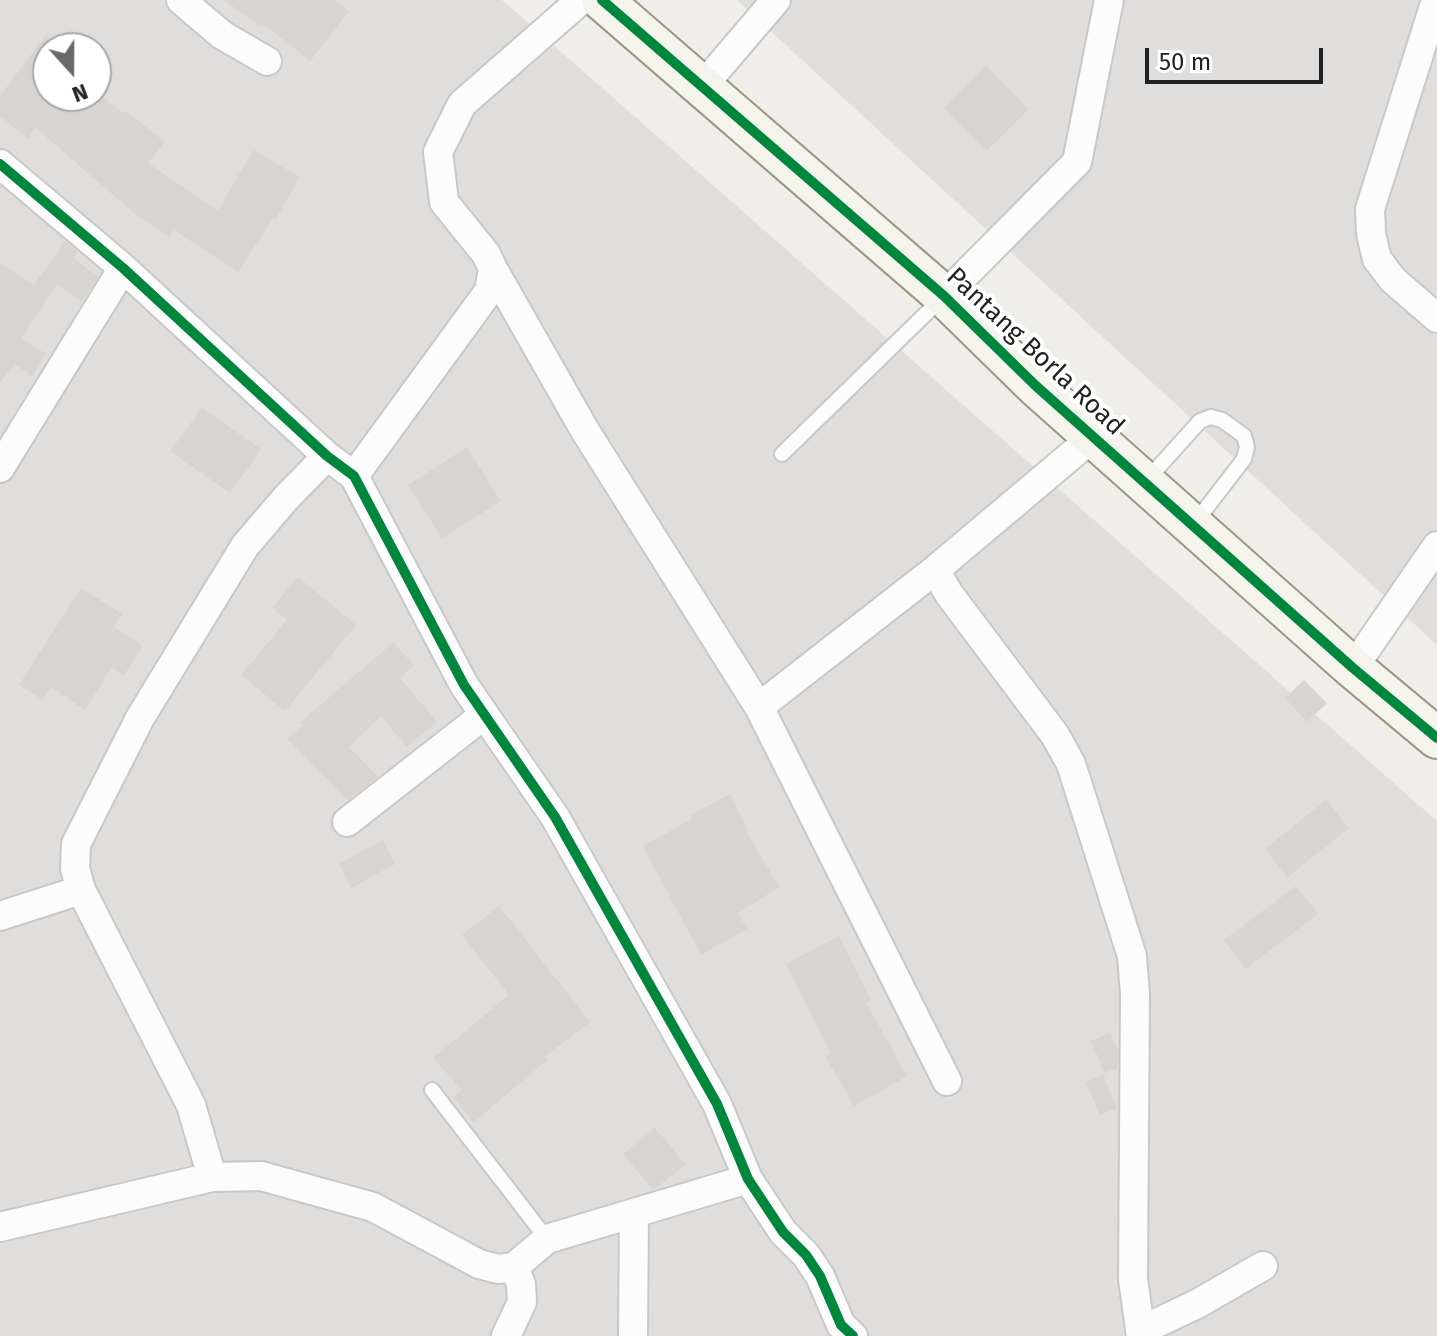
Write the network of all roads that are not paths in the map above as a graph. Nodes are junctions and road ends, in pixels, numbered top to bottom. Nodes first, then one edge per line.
1 (181, 0) edge
2 (581, 0) edge
3 (602, 0) edge
4 (776, 0) edge
5 (1109, 0) edge
6 (1436, 0) edge
7 (267, 61) dead end
8 (701, 88) junction
9 (0, 164) edge
10 (123, 268) junction
11 (493, 269) junction
12 (944, 296) junction
13 (1437, 318) edge
14 (1093, 437) junction
15 (782, 454) dead end
16 (327, 456) junction
17 (0, 468) edge
18 (354, 476) junction
19 (1145, 483) junction
20 (1193, 525) junction
21 (1437, 546) edge
22 (935, 570) junction
23 (1353, 668) junction
24 (759, 707) junction
25 (484, 715) junction
26 (1437, 738) edge
27 (347, 822) dead end
28 (81, 890) junction
29 (0, 916) edge
30 (947, 1081) dead end
31 (432, 1090) dead end
32 (212, 1177) junction
33 (748, 1179) junction
34 (634, 1215) junction
35 (0, 1227) edge
36 (547, 1239) junction
37 (1263, 1266) dead end
38 (514, 1267) junction
39 (1140, 1334) edge
40 (506, 1336) edge
41 (633, 1336) edge
42 (853, 1336) edge

1 - 7 street
2 - 11 street
3 - 8 street, Pantang Borla Road
4 - 8 street
5 - 12 street
6 - 13 street
8 - 12 street, Pantang Borla Road
9 - 10 street
10 - 16 street
10 - 17 street
11 - 18 street
11 - 24 street
12 - 14 street, Pantang Borla Road
12 - 15 lane
14 - 19 street, Pantang Borla Road
14 - 22 street
16 - 18 street
16 - 28 street
18 - 25 street
19 - 20 street, Pantang Borla Road
19 - 20 lane
20 - 23 street, Pantang Borla Road
21 - 23 street
22 - 24 street
22 - 39 street
23 - 26 street, Pantang Borla Road
24 - 30 street
25 - 27 street
25 - 33 street
28 - 29 street
28 - 32 street
31 - 36 lane
32 - 35 street
32 - 38 street
33 - 34 street
33 - 42 street
34 - 36 street
34 - 41 street
36 - 38 street
37 - 39 street
38 - 40 street

